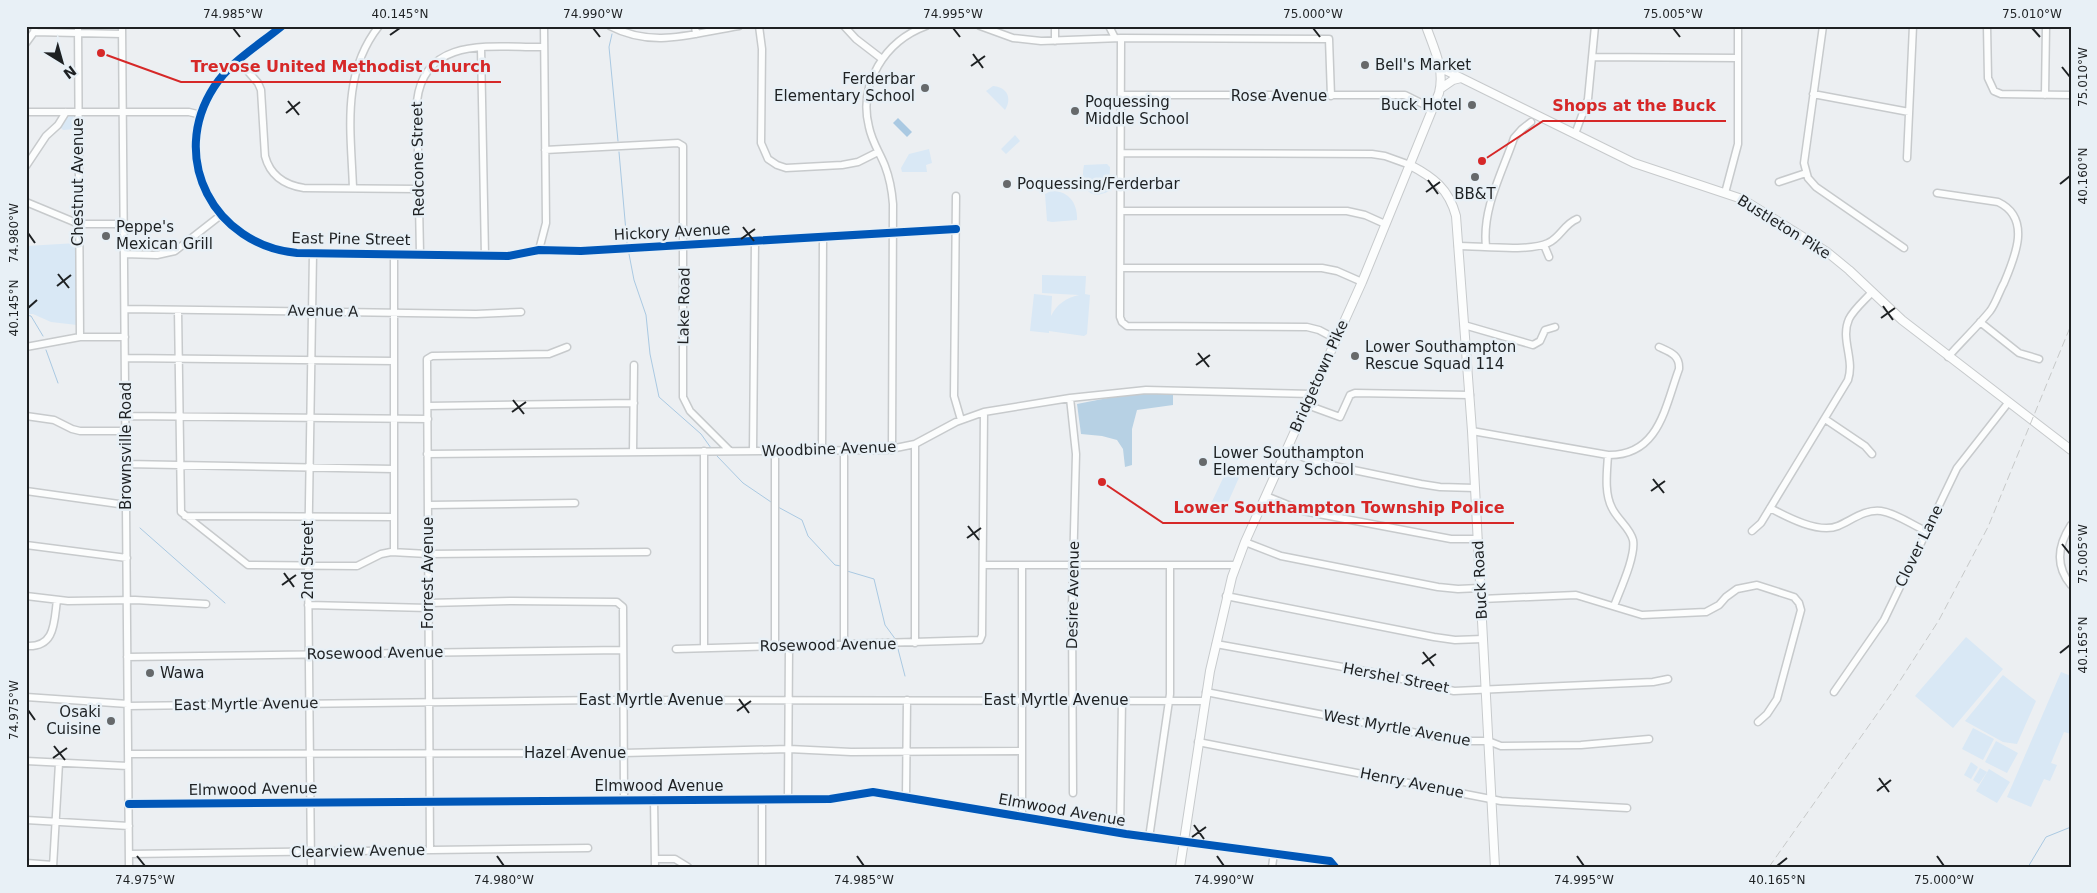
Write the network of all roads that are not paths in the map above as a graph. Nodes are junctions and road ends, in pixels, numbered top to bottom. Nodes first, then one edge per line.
1 (282, 26) edge
2 (379, 26) edge
3 (544, 26) edge
4 (610, 26) edge
5 (696, 26) edge
6 (739, 26) edge
7 (759, 26) edge
8 (844, 26) edge
9 (926, 26) edge
10 (1055, 26) edge
11 (1109, 26) edge
12 (1426, 26) edge
13 (1595, 26) edge
14 (1738, 26) edge
15 (1823, 26) edge
16 (1913, 26) edge
17 (1987, 26) edge
18 (2046, 26) edge
19 (983, 27) edge
20 (34, 29) edge
21 (78, 30) edge
22 (122, 30) edge
23 (696, 34) junction
24 (1118, 38) junction
25 (1055, 41) junction
26 (26, 43) edge
27 (544, 47) junction
28 (481, 48) junction
29 (1592, 57) junction
30 (1738, 58) junction
31 (882, 59) junction
32 (239, 61) junction
33 (1441, 68) junction
34 (1461, 78) junction
35 (1440, 89) junction
36 (1813, 94) junction
37 (1122, 95) junction
38 (2045, 95) junction
39 (2071, 95) edge
40 (1331, 96) junction
41 (1433, 109) junction
42 (26, 112) edge
43 (66, 112) junction
44 (123, 112) junction
45 (1909, 112) junction
46 (78, 113) junction
47 (201, 114) junction
48 (1531, 122) dead end
49 (1575, 134) junction
50 (546, 150) junction
51 (878, 152) junction
52 (1121, 154) junction
53 (30, 157) edge
54 (1907, 158) dead end
55 (1410, 165) junction
56 (26, 166) edge
57 (1806, 173) junction
58 (1780, 182) dead end
59 (353, 188) junction
60 (418, 189) junction
61 (1725, 193) junction
62 (1937, 193) dead end
63 (956, 196) dead end
64 (26, 202) edge
65 (1121, 211) junction
66 (221, 215) junction
67 (1577, 219) dead end
68 (79, 224) junction
69 (124, 224) junction
70 (1385, 224) junction
71 (956, 229) junction
72 (893, 232) junction
73 (823, 236) junction
74 (755, 240) junction
75 (684, 244) junction
76 (1544, 245) junction
77 (1458, 246) junction
78 (1486, 246) junction
79 (1904, 248) dead end
80 (540, 250) junction
81 (313, 253) junction
82 (124, 254) junction
83 (394, 254) junction
84 (420, 254) junction
85 (484, 256) junction
86 (1549, 257) dead end
87 (1121, 268) junction
88 (1362, 282) junction
89 (1872, 292) junction
90 (125, 309) junction
91 (178, 310) junction
92 (311, 310) junction
93 (394, 312) junction
94 (522, 312) dead end
95 (1980, 322) junction
96 (1464, 324) junction
97 (1555, 327) dead end
98 (125, 336) junction
99 (80, 337) junction
100 (1336, 339) junction
101 (26, 347) edge
102 (567, 347) dead end
103 (1659, 347) dead end
104 (1948, 357) junction
105 (125, 358) junction
106 (178, 359) junction
107 (2039, 359) dead end
108 (310, 360) junction
109 (394, 361) junction
110 (634, 365) dead end
111 (1312, 394) junction
112 (1470, 394) junction
113 (1070, 398) junction
114 (634, 403) junction
115 (2008, 403) junction
116 (1306, 405) junction
117 (428, 406) junction
118 (984, 412) junction
119 (26, 416) edge
120 (126, 416) junction
121 (179, 416) junction
122 (309, 418) junction
123 (394, 418) junction
124 (1825, 418) junction
125 (428, 419) junction
126 (961, 420) junction
127 (126, 431) junction
128 (1472, 431) junction
129 (915, 444) junction
130 (844, 450) junction
131 (892, 450) junction
132 (1286, 450) junction
133 (2071, 450) edge
134 (704, 451) junction
135 (730, 451) junction
136 (775, 451) junction
137 (822, 451) junction
138 (633, 452) junction
139 (753, 452) junction
140 (427, 454) junction
141 (1872, 454) dead end
142 (1608, 455) junction
143 (126, 464) junction
144 (181, 465) junction
145 (308, 467) junction
146 (394, 468) junction
147 (1475, 488) junction
148 (26, 491) edge
149 (1266, 496) junction
150 (575, 503) dead end
151 (126, 505) junction
152 (428, 505) junction
153 (1770, 508) junction
154 (186, 516) junction
155 (309, 516) junction
156 (394, 517) junction
157 (2071, 525) edge
158 (1752, 531) dead end
159 (1926, 532) junction
160 (1478, 539) junction
161 (1245, 542) junction
162 (26, 544) edge
163 (394, 552) junction
164 (646, 552) dead end
165 (428, 554) junction
166 (127, 558) junction
167 (984, 564) junction
168 (1022, 565) junction
169 (1073, 565) junction
170 (1170, 565) junction
171 (1236, 565) junction
172 (308, 566) junction
173 (2071, 585) edge
174 (1480, 588) junction
175 (26, 596) edge
176 (1226, 596) junction
177 (1481, 599) junction
178 (57, 600) junction
179 (127, 600) junction
180 (206, 604) dead end
181 (308, 605) junction
182 (428, 605) junction
183 (1614, 606) junction
184 (1483, 639) junction
185 (915, 643) junction
186 (844, 644) junction
187 (1216, 644) junction
188 (26, 646) edge
189 (775, 646) junction
190 (789, 646) junction
191 (704, 648) junction
192 (676, 649) dead end
193 (624, 650) junction
194 (429, 652) junction
195 (309, 654) junction
196 (128, 657) junction
197 (1668, 680) dead end
198 (1486, 690) junction
199 (1206, 692) junction
200 (1834, 692) dead end
201 (26, 697) edge
202 (624, 700) junction
203 (788, 700) junction
204 (907, 700) junction
205 (1122, 700) junction
206 (1169, 700) junction
207 (1023, 701) junction
208 (1072, 701) junction
209 (1205, 701) junction
210 (429, 702) junction
211 (309, 703) junction
212 (128, 705) junction
213 (1758, 722) dead end
214 (1649, 739) dead end
215 (1488, 741) junction
216 (1198, 742) junction
217 (789, 749) junction
218 (1022, 751) junction
219 (907, 752) junction
220 (430, 753) junction
221 (623, 753) junction
222 (128, 754) junction
223 (310, 754) junction
224 (26, 761) edge
225 (59, 763) junction
226 (128, 766) junction
227 (1073, 793) dead end
228 (906, 797) junction
229 (624, 799) junction
230 (654, 799) junction
231 (788, 799) junction
232 (1492, 799) junction
233 (430, 800) junction
234 (762, 800) junction
235 (310, 802) junction
236 (129, 804) junction
237 (1627, 808) dead end
238 (1022, 817) junction
239 (26, 820) edge
240 (56, 822) junction
241 (129, 826) junction
242 (1120, 833) junction
243 (1149, 838) junction
244 (1183, 843) junction
245 (588, 848) dead end
246 (430, 850) junction
247 (311, 851) junction
248 (1274, 853) junction
249 (129, 854) junction
250 (655, 859) junction
251 (26, 863) edge
252 (1334, 865) edge
253 (53, 866) edge
254 (129, 867) edge
255 (311, 867) edge
256 (655, 867) edge
257 (688, 867) edge
258 (762, 867) edge
259 (1180, 867) edge
260 (1272, 867) edge
261 (1495, 867) edge

1 - 32 street, East Pine Street
2 - 59 street
3 - 27 street
4 - 23 street
5 - 23 street
6 - 23 street
7 - 51 street
8 - 31 street
9 - 31 street
10 - 25 street
11 - 24 street
12 - 33 main road
13 - 29 street
14 - 30 street
15 - 36 street
16 - 45 street
17 - 38 street
18 - 38 street
19 - 25 street
20 - 21 street
20 - 26 street
21 - 22 street
21 - 46 street, Chestnut Avenue
22 - 44 street, Brownsville Road
24 - 25 street
24 - 37 street
24 - 40 street
27 - 28 street, Redcone Street
27 - 50 street
28 - 60 street, Redcone Street
28 - 85 street
29 - 30 street
29 - 49 street
30 - 61 street
31 - 51 street
32 - 47 street, East Pine Street
32 - 59 street
33 - 34 main road, Bustleton Pike
33 - 35 main road, Bridgetown Pike
34 - 35 main road
34 - 49 main road, Bustleton Pike
35 - 41 main road, Bridgetown Pike
36 - 45 street
36 - 57 street
37 - 40 street, Rose Avenue
37 - 52 street
38 - 39 street
40 - 41 street, Rose Avenue
41 - 55 main road, Bridgetown Pike
42 - 43 street
43 - 46 street
43 - 53 street
44 - 46 street
44 - 47 street
44 - 69 street, Brownsville Road
45 - 54 street
46 - 68 street, Chestnut Avenue
47 - 66 street, East Pine Street
48 - 78 street
49 - 61 main road, Bustleton Pike
50 - 75 street, Lake Road
50 - 80 street
51 - 72 street
52 - 55 street
52 - 65 street
53 - 56 street
55 - 70 main road, Bridgetown Pike
55 - 77 main road, Buck Road
57 - 58 street
57 - 79 street
59 - 60 street
60 - 84 street, Redcone Street
61 - 89 main road, Bustleton Pike
62 - 95 street
63 - 71 street
64 - 68 street
65 - 70 street
65 - 87 street
66 - 81 street, East Pine Street
66 - 82 street
67 - 76 street
68 - 69 street
68 - 99 street, Chestnut Avenue
69 - 82 street, Brownsville Road
70 - 88 main road, Bridgetown Pike
71 - 72 street, Hickory Avenue
71 - 126 street
72 - 73 street, Hickory Avenue
72 - 131 street
73 - 74 street, Hickory Avenue
73 - 137 street
74 - 75 street, Hickory Avenue
74 - 139 street
75 - 80 street, Hickory Avenue
75 - 135 street, Lake Road
76 - 78 street
76 - 86 street
77 - 78 street
77 - 96 main road, Buck Road
80 - 85 street, East Pine Street
81 - 83 street, East Pine Street
81 - 92 street, 2nd Street
82 - 90 street, Brownsville Road
83 - 84 street, East Pine Street
83 - 93 street
84 - 85 street, East Pine Street
87 - 88 street
87 - 100 street
88 - 100 main road, Bridgetown Pike
89 - 104 main road, Bustleton Pike
89 - 124 street
90 - 91 street, Avenue A
90 - 98 street, Brownsville Road
91 - 92 street, Avenue A
91 - 106 street
92 - 93 street, Avenue A
92 - 108 street, 2nd Street
93 - 94 street, Avenue A
93 - 109 street
95 - 104 street
95 - 107 street
96 - 97 street
96 - 112 main road, Buck Road
98 - 99 street
98 - 105 street, Brownsville Road
99 - 101 street
100 - 111 main road, Bridgetown Pike
102 - 117 street, Forrest Avenue
103 - 142 street
104 - 115 main road, Bustleton Pike
105 - 106 street
105 - 120 street, Brownsville Road
106 - 108 street
106 - 121 street
108 - 109 street
108 - 122 street, 2nd Street
109 - 123 street
110 - 114 street
111 - 113 street, Woodbine Avenue
111 - 116 main road, Bridgetown Pike
112 - 116 street
112 - 128 main road, Buck Road
113 - 118 street, Woodbine Avenue
113 - 169 street, Desire Avenue
114 - 117 street
114 - 138 street
115 - 133 main road, Bustleton Pike
115 - 159 street, Clover Lane
116 - 132 main road, Bridgetown Pike
117 - 125 street, Forrest Avenue
118 - 126 street, Woodbine Avenue
118 - 167 street
119 - 127 street
120 - 121 street
120 - 127 street, Brownsville Road
121 - 122 street
121 - 144 street
122 - 123 street
122 - 145 street, 2nd Street
123 - 125 street
123 - 146 street
124 - 141 street
124 - 153 street
125 - 140 street, Forrest Avenue
126 - 129 street, Woodbine Avenue
127 - 143 street, Brownsville Road
128 - 142 street
128 - 147 main road, Buck Road
129 - 131 street, Woodbine Avenue
129 - 185 street
130 - 131 street, Woodbine Avenue
130 - 137 street, Woodbine Avenue
130 - 186 street
132 - 147 street
132 - 149 main road, Bridgetown Pike
134 - 135 street, Woodbine Avenue
134 - 138 street, Woodbine Avenue
134 - 191 street
135 - 139 street, Woodbine Avenue
136 - 137 street, Woodbine Avenue
136 - 139 street, Woodbine Avenue
136 - 189 street
138 - 140 street, Woodbine Avenue
140 - 152 street, Forrest Avenue
142 - 183 street
143 - 144 street
143 - 151 street, Brownsville Road
144 - 145 street
144 - 154 street
145 - 146 street
145 - 155 street, 2nd Street
146 - 156 street
147 - 160 main road, Buck Road
148 - 151 street
149 - 160 street
149 - 161 main road, Bridgetown Pike
150 - 152 street
151 - 166 street, Brownsville Road
152 - 165 street, Forrest Avenue
153 - 158 street
153 - 159 street
154 - 155 street
154 - 172 street
155 - 156 street
155 - 172 street, 2nd Street
156 - 163 street
157 - 173 street
159 - 200 street, Clover Lane
160 - 174 main road, Buck Road
161 - 171 main road, Bridgetown Pike
161 - 174 street
162 - 166 street
163 - 165 street
163 - 172 street
164 - 165 street
165 - 182 street, Forrest Avenue
166 - 179 street, Brownsville Road
167 - 168 street
167 - 185 street, Rosewood Avenue
168 - 169 street
168 - 207 street
169 - 170 street
169 - 208 street, Desire Avenue
170 - 171 street
170 - 206 street
171 - 176 main road, Bridgetown Pike
172 - 181 street, 2nd Street
174 - 177 main road, Buck Road
175 - 178 street
176 - 184 street
176 - 187 main road, Bridgetown Pike
177 - 183 street
177 - 184 main road, Buck Road
178 - 179 street
178 - 188 street
179 - 180 street
179 - 196 street, Brownsville Road
181 - 182 street
181 - 195 street, 2nd Street
182 - 193 street
182 - 194 street, Forrest Avenue
183 - 213 street
184 - 198 main road, Buck Road
185 - 186 street, Rosewood Avenue
186 - 190 street, Rosewood Avenue
187 - 198 street, Hershel Street
187 - 199 main road, Bridgetown Pike
189 - 190 street, Rosewood Avenue
189 - 191 street, Rosewood Avenue
190 - 203 street
191 - 192 street, Rosewood Avenue
193 - 194 street, Rosewood Avenue
193 - 202 street
194 - 195 street, Rosewood Avenue
194 - 210 street, Forrest Avenue
195 - 196 street, Rosewood Avenue
195 - 211 street, 2nd Street
196 - 212 street, Brownsville Road
197 - 198 street, Hershel Street
198 - 215 main road, Buck Road
199 - 209 main road, Bridgetown Pike
199 - 215 street, West Myrtle Avenue
201 - 212 street, East Myrtle Avenue
202 - 203 street, East Myrtle Avenue
202 - 210 street, East Myrtle Avenue
202 - 221 street
203 - 204 street, East Myrtle Avenue
203 - 217 street
204 - 207 street, East Myrtle Avenue
204 - 219 street
205 - 206 street, East Myrtle Avenue
205 - 208 street, East Myrtle Avenue
205 - 242 street
206 - 209 street, East Myrtle Avenue
206 - 243 street
207 - 208 street, East Myrtle Avenue
207 - 218 street
208 - 227 street, Desire Avenue
209 - 216 main road, Bridgetown Pike
210 - 211 street, East Myrtle Avenue
210 - 220 street, Forrest Avenue
211 - 212 street, East Myrtle Avenue
211 - 223 street, 2nd Street
212 - 222 street, Brownsville Road
214 - 215 street, West Myrtle Avenue
215 - 232 main road, Buck Road
216 - 232 street, Henry Avenue
216 - 244 main road, Bridgetown Pike
217 - 219 street, Hazel Avenue
217 - 221 street, Hazel Avenue
217 - 231 street
218 - 219 street, Hazel Avenue
218 - 238 street
219 - 228 street
220 - 221 street, Hazel Avenue
220 - 223 street, Hazel Avenue
220 - 233 street, Forrest Avenue
221 - 229 street
222 - 223 street, Hazel Avenue
222 - 226 street, Brownsville Road
223 - 235 street, 2nd Street
224 - 225 street
225 - 226 street
225 - 240 street
226 - 236 street, Brownsville Road
228 - 231 street, Elmwood Avenue
228 - 238 street, Elmwood Avenue
229 - 230 street, Elmwood Avenue
229 - 233 street, Elmwood Avenue
230 - 234 street, Elmwood Avenue
230 - 250 street
231 - 234 street, Elmwood Avenue
232 - 237 street, Henry Avenue
232 - 261 main road, Buck Road
233 - 235 street, Elmwood Avenue
233 - 246 street, Forrest Avenue
234 - 258 street
235 - 236 street, Elmwood Avenue
235 - 247 street, 2nd Street
236 - 241 street, Brownsville Road
238 - 242 street, Elmwood Avenue
239 - 240 street
240 - 241 street
240 - 253 street
241 - 249 street, Brownsville Road
242 - 243 street, Elmwood Avenue
243 - 244 street, Elmwood Avenue
244 - 248 street, Elmwood Avenue
244 - 259 main road, Bridgetown Pike
245 - 246 street, Clearview Avenue
246 - 247 street, Clearview Avenue
247 - 249 street, Clearview Avenue
247 - 255 street, 2nd Street
248 - 252 street, Elmwood Avenue
248 - 260 street
249 - 254 street, Brownsville Road
250 - 256 street
250 - 257 street
251 - 253 street

